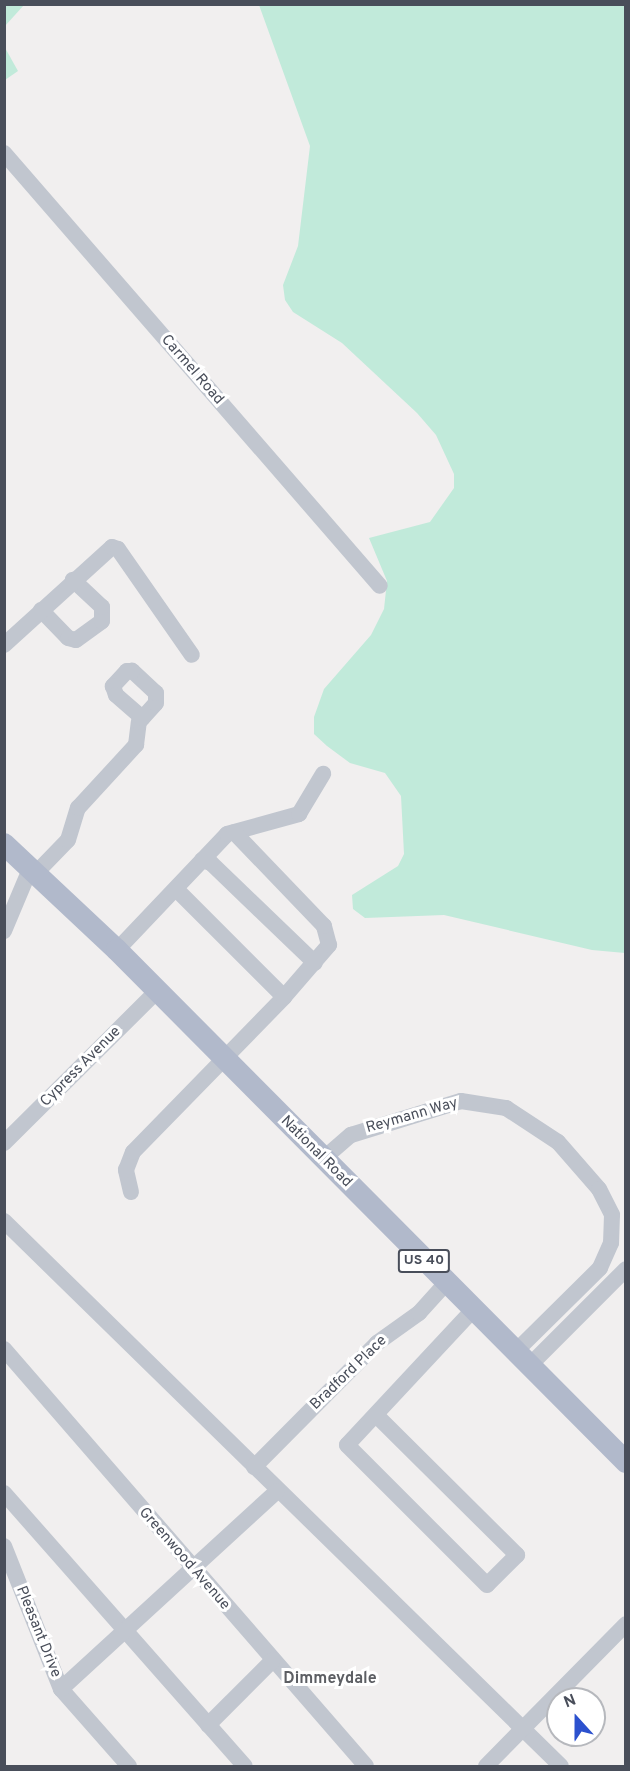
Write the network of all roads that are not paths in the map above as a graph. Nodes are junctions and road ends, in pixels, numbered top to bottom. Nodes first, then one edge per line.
1 (4, 153) edge
2 (73, 580) junction
3 (380, 586) dead end
4 (41, 610) junction
5 (4, 645) edge
6 (192, 655) dead end
7 (142, 718) dead end
8 (324, 774) dead end
9 (234, 832) junction
10 (4, 844) edge
11 (202, 860) junction
12 (33, 871) junction
13 (176, 890) junction
14 (4, 931) edge
15 (117, 950) junction
16 (315, 963) junction
17 (157, 991) junction
18 (284, 997) junction
19 (224, 1059) junction
20 (4, 1143) edge
21 (323, 1160) junction
22 (131, 1192) dead end
23 (4, 1221) edge
24 (626, 1269) edge
25 (446, 1283) junction
26 (473, 1310) junction
27 (4, 1349) edge
28 (522, 1359) junction
29 (376, 1414) junction
30 (620, 1450) edge
31 (254, 1467) junction
32 (277, 1491) junction
33 (4, 1493) edge
34 (4, 1546) edge
35 (193, 1569) junction
36 (626, 1624) edge
37 (125, 1631) junction
38 (273, 1660) junction
39 (61, 1689) junction
40 (208, 1725) junction
41 (523, 1729) junction
42 (129, 1767) edge
43 (244, 1767) edge
44 (366, 1767) edge
45 (486, 1767) edge
46 (561, 1767) edge

1 - 3 street, Carmel Road
2 - 4 street
2 - 4 street
2 - 6 street
4 - 5 street
7 - 12 street
8 - 9 street
9 - 11 street
9 - 16 street
10 - 12 main road, National Road / US 40
11 - 13 street
11 - 16 street
12 - 14 street
12 - 15 main road, National Road / US 40
13 - 15 street
13 - 18 street
15 - 17 main road, National Road / US 40
16 - 18 street
17 - 19 main road, National Road / US 40
17 - 20 street, Cypress Avenue
18 - 19 street
19 - 21 main road, National Road / US 40
19 - 22 street
21 - 25 main road, National Road / US 40
21 - 28 street, Reymann Way
23 - 31 street
24 - 28 street
25 - 26 main road, National Road / US 40
25 - 31 street, Bradford Place
26 - 28 main road, National Road / US 40
26 - 29 street
27 - 35 street, Greenwood Avenue
28 - 30 main road, National Road / US 40
29 - 29 street
31 - 32 street
32 - 35 street
32 - 41 street
33 - 37 street
34 - 39 street, Pleasant Drive
35 - 37 street
35 - 38 street, Greenwood Avenue
36 - 41 street
37 - 39 street
37 - 40 street
38 - 40 street
38 - 44 street, Greenwood Avenue
39 - 42 street, Pleasant Drive
40 - 43 street
41 - 45 street
41 - 46 street

